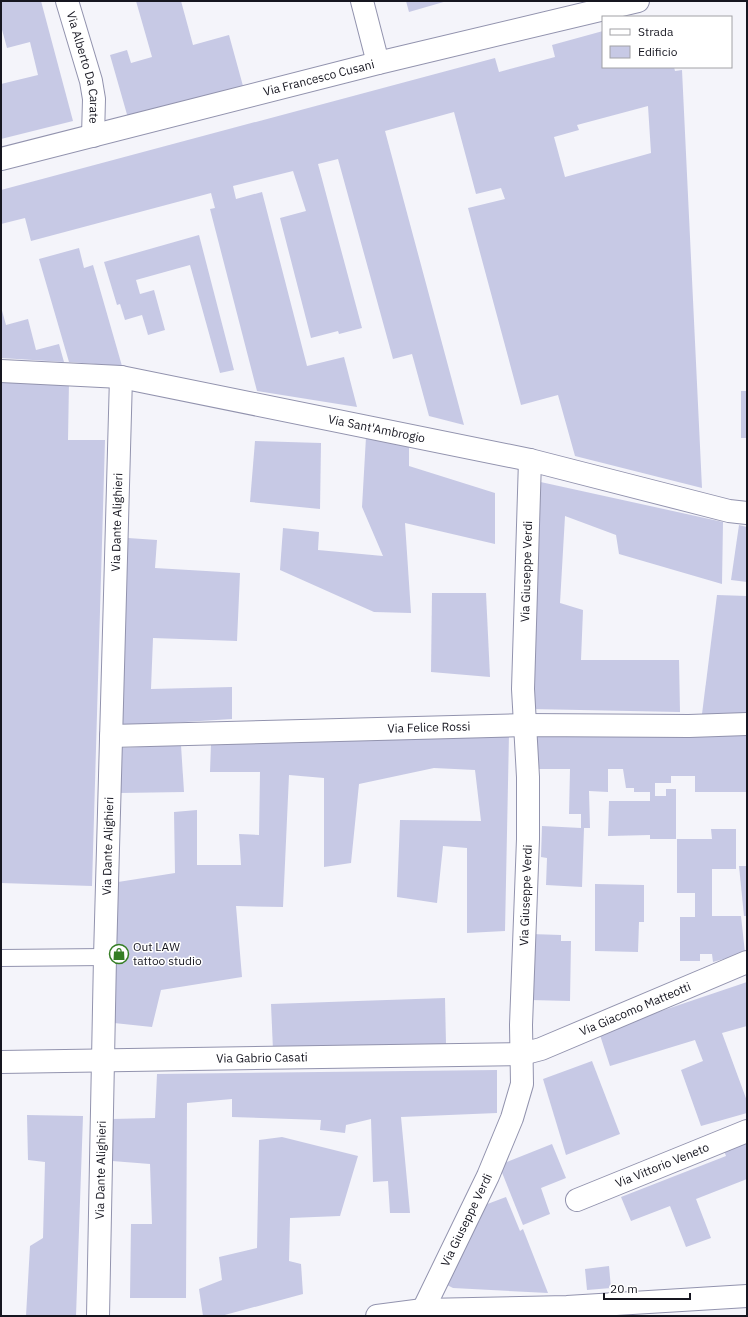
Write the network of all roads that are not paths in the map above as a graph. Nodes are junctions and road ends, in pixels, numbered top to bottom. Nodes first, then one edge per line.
1 (67, 1) edge
2 (362, 1) edge
3 (638, 1) edge
4 (378, 63) junction
5 (93, 136) junction
6 (1, 159) edge
7 (1, 370) edge
8 (121, 377) junction
9 (530, 460) junction
10 (747, 513) edge
11 (747, 724) edge
12 (525, 725) junction
13 (111, 736) junction
14 (105, 957) junction
15 (1, 958) edge
16 (747, 962) edge
17 (522, 1054) junction
18 (104, 1061) junction
19 (1, 1062) edge
20 (747, 1131) edge
21 (577, 1200) dead end
22 (747, 1296) edge
23 (636, 1309) edge
24 (423, 1310) junction
25 (399, 1314) edge
26 (98, 1316) edge
27 (376, 1316) edge

1 - 5 street, Via Alberto Da Carate
2 - 4 street
3 - 4 street, Via Francesco Cusani
4 - 5 street, Via Francesco Cusani
5 - 6 street, Via Francesco Cusani
7 - 8 street, Via Sant'Ambrogio
8 - 9 street, Via Sant'Ambrogio
8 - 13 street, Via Dante Alighieri
9 - 10 street, Via Sant'Ambrogio
9 - 12 street, Via Giuseppe Verdi
11 - 12 street, Via Felice Rossi
12 - 13 street, Via Felice Rossi
12 - 17 street, Via Giuseppe Verdi
13 - 14 street, Via Dante Alighieri
14 - 15 lane
14 - 18 street, Via Dante Alighieri
16 - 17 street, Via Giacomo Matteotti
17 - 18 street, Via Gabrio Casati
17 - 24 street, Via Giuseppe Verdi
18 - 19 street, Via Gabrio Casati
18 - 26 street, Via Dante Alighieri
20 - 21 street, Via Vittorio Veneto
22 - 23 street
23 - 24 street
24 - 25 street
25 - 27 street

